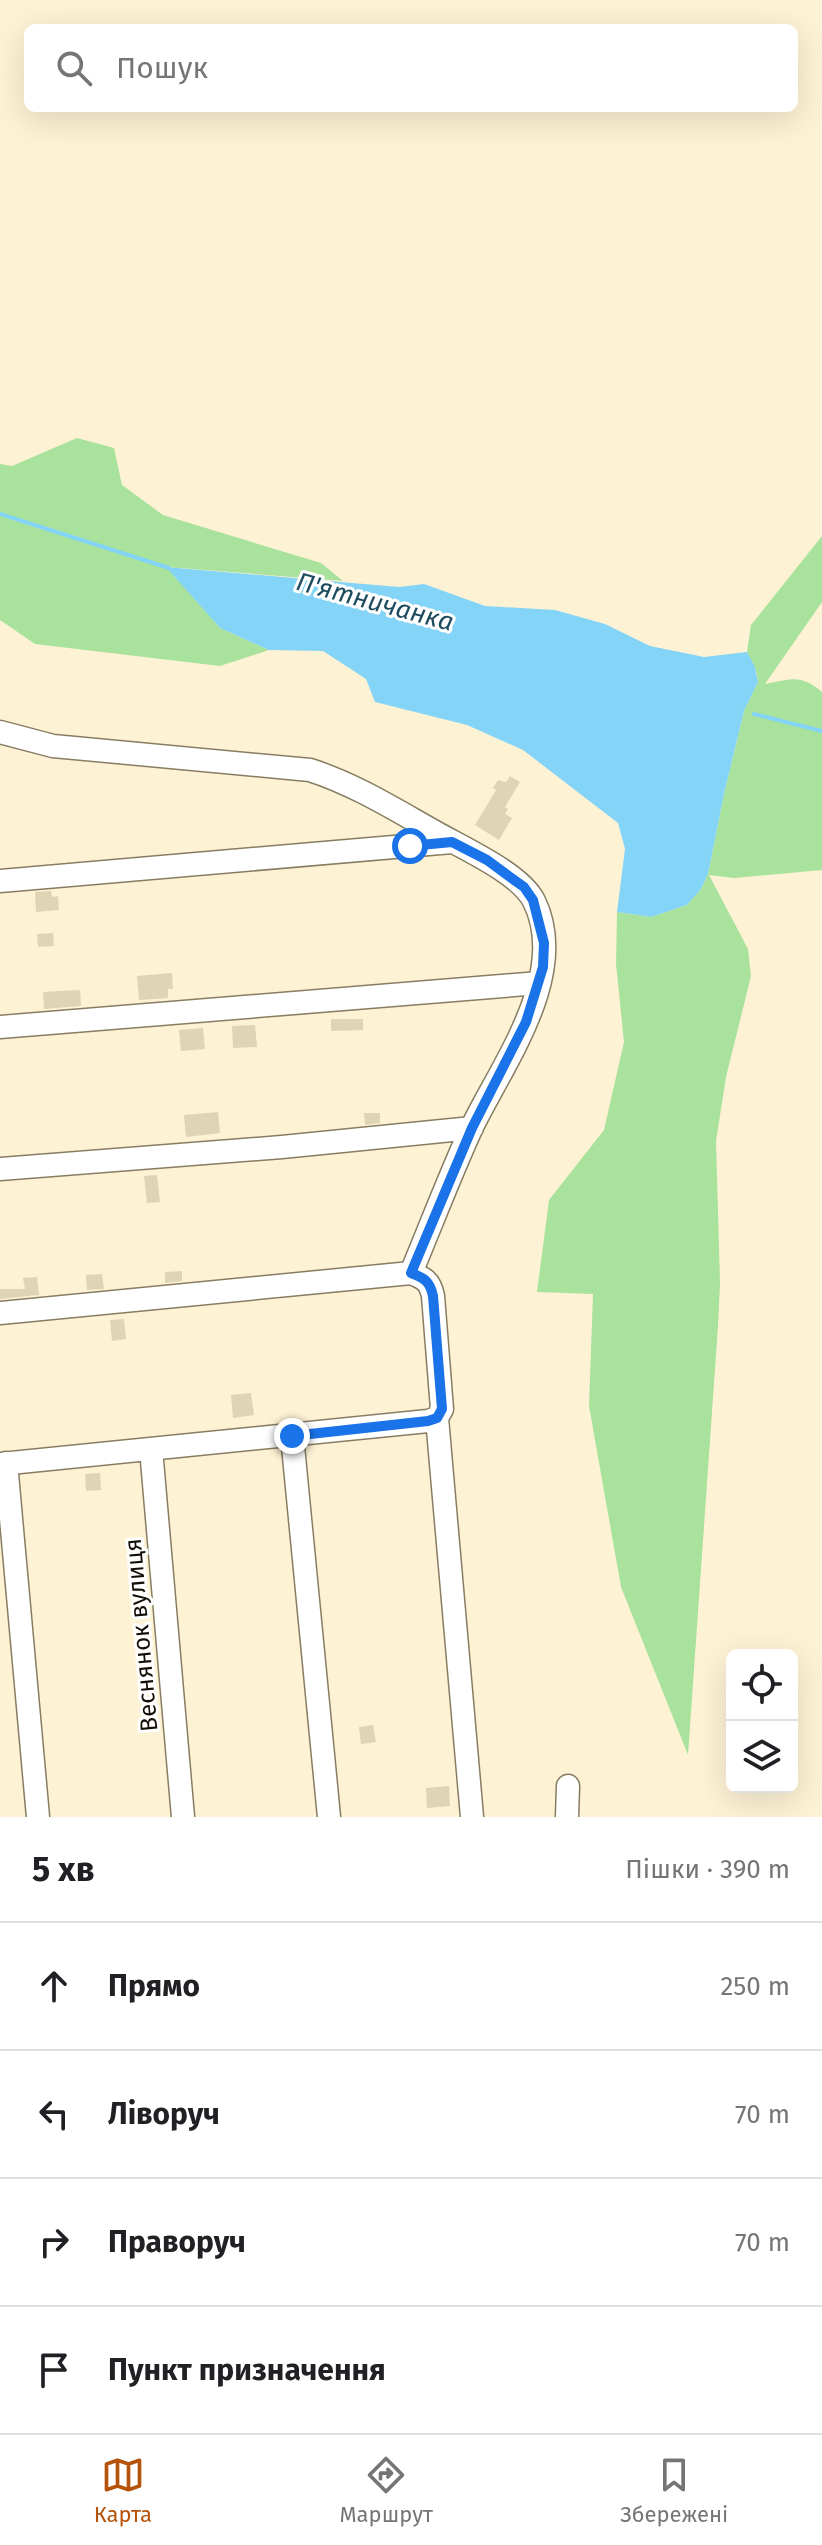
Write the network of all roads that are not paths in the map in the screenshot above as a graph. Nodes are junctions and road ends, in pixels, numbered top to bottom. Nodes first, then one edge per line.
1 (0, 732) edge
2 (452, 842) junction
3 (0, 881) edge
4 (539, 983) junction
5 (0, 1027) edge
6 (472, 1128) junction
7 (0, 1169) edge
8 (411, 1273) junction
9 (0, 1313) edge
10 (437, 1418) junction
11 (292, 1436) junction
12 (151, 1449) junction
13 (3, 1464) edge
14 (568, 1786) dead end
15 (38, 1817) edge
16 (183, 1817) edge
17 (329, 1817) edge
18 (472, 1817) edge
19 (567, 1817) edge

1 - 2 street
2 - 3 street
2 - 4 street
4 - 5 street
4 - 6 street
6 - 7 street
6 - 8 street
8 - 9 street
8 - 10 street
10 - 11 street
10 - 18 street
11 - 12 street
11 - 17 street
12 - 13 street
12 - 16 street, Веснянок вулиця
13 - 15 street
14 - 19 street

